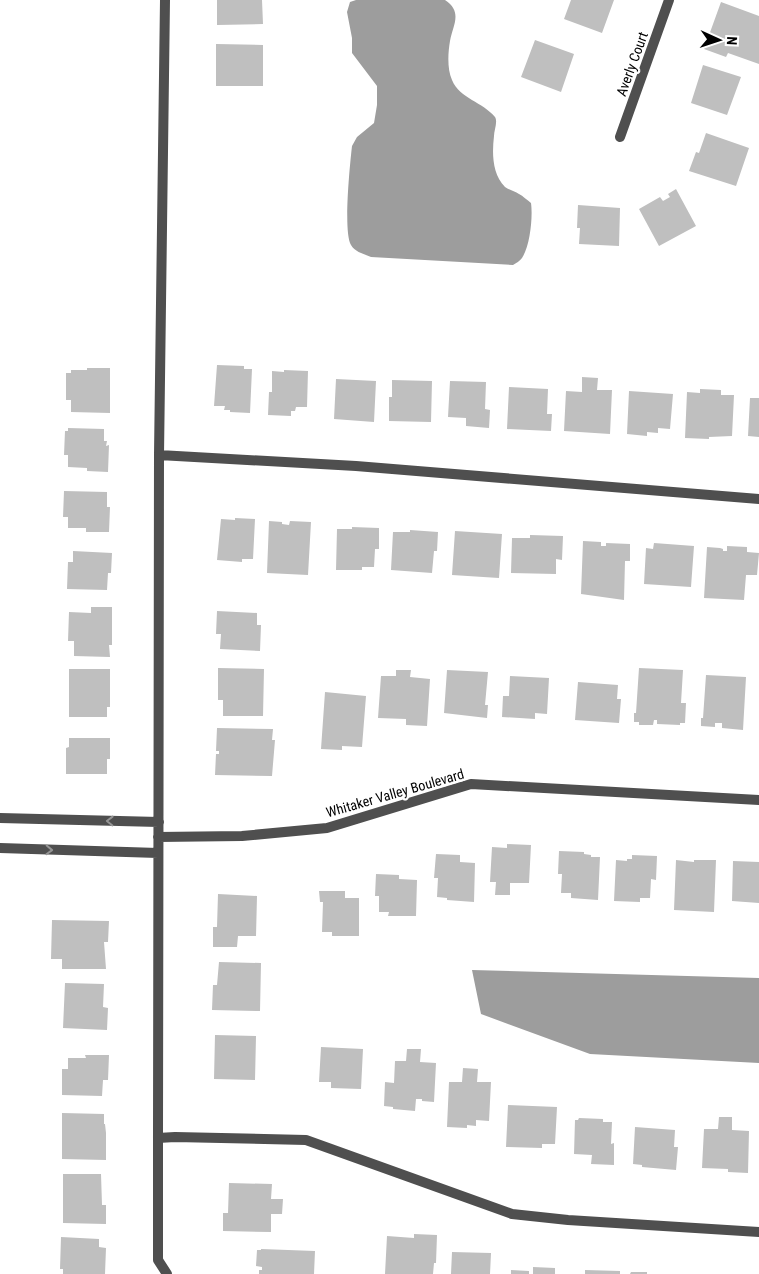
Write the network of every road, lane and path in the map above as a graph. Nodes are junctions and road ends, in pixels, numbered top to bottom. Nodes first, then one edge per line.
1 (165, 0) edge
2 (669, 0) edge
3 (620, 137) dead end
4 (159, 455) junction
5 (759, 499) edge
6 (759, 800) edge
7 (0, 818) edge
8 (159, 822) junction
9 (158, 837) junction
10 (0, 848) edge
11 (158, 853) junction
12 (158, 1138) junction
13 (759, 1232) edge
14 (167, 1274) edge

1 - 4 street
2 - 3 street, Averly Court
4 - 5 street
4 - 8 street
6 - 9 street, Whitaker Valley Boulevard
8 -> 7 street
8 - 9 street
9 - 11 street
10 -> 11 street
11 - 12 street
12 - 13 street
12 - 14 street

